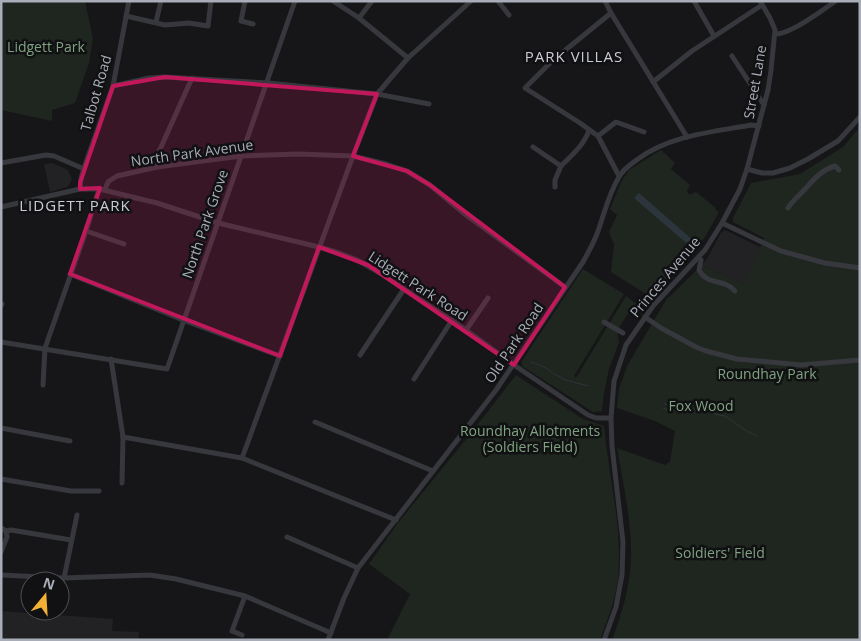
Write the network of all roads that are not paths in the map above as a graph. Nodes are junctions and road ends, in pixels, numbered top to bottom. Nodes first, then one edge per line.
1 (129, 1) edge
2 (161, 1) edge
3 (211, 1) edge
4 (245, 1) edge
5 (295, 1) edge
6 (332, 1) edge
7 (372, 1) edge
8 (471, 1) edge
9 (498, 1) edge
10 (605, 1) edge
11 (694, 1) edge
12 (836, 1) edge
13 (761, 3) edge
14 (611, 14) junction
15 (509, 15) dead end
16 (126, 16) junction
17 (358, 18) junction
18 (156, 22) junction
19 (253, 24) dead end
20 (775, 34) junction
21 (714, 36) junction
22 (732, 56) dead end
23 (408, 58) junction
24 (192, 78) junction
25 (653, 82) junction
26 (268, 83) junction
27 (113, 86) junction
28 (377, 94) junction
29 (429, 104) dead end
30 (764, 105) junction
31 (860, 117) edge
32 (759, 126) junction
33 (589, 130) junction
34 (644, 132) dead end
35 (598, 136) junction
36 (687, 137) junction
37 (533, 147) dead end
38 (241, 156) junction
39 (353, 156) junction
40 (1, 163) edge
41 (561, 166) junction
42 (157, 167) junction
43 (84, 169) junction
44 (747, 169) junction
45 (839, 170) dead end
46 (619, 176) junction
47 (555, 187) dead end
48 (80, 189) junction
49 (102, 190) junction
50 (733, 203) junction
51 (739, 206) dead end
52 (1, 207) edge
53 (788, 208) dead end
54 (218, 222) junction
55 (722, 223) junction
56 (86, 231) junction
57 (124, 244) dead end
58 (319, 247) junction
59 (701, 260) dead end
60 (860, 268) edge
61 (70, 274) junction
62 (565, 287) junction
63 (404, 289) junction
64 (735, 291) dead end
65 (488, 298) dead end
66 (644, 317) junction
67 (183, 320) junction
68 (452, 320) junction
69 (604, 322) dead end
70 (466, 330) junction
71 (623, 333) dead end
72 (1, 342) edge
73 (45, 348) junction
74 (360, 355) dead end
75 (280, 356) junction
76 (111, 359) junction
77 (860, 360) edge
78 (514, 365) junction
79 (414, 379) dead end
80 (43, 386) dead end
81 (611, 418) junction
82 (315, 422) dead end
83 (1, 428) edge
84 (123, 438) junction
85 (70, 441) dead end
86 (242, 458) junction
87 (433, 471) junction
88 (1, 478) edge
89 (122, 483) dead end
90 (99, 491) dead end
91 (77, 515) dead end
92 (396, 520) junction
93 (4, 530) edge
94 (287, 537) dead end
95 (72, 540) junction
96 (1, 552) edge
97 (358, 568) junction
98 (65, 571) edge
99 (1, 575) edge
100 (20, 576) edge
101 (70, 578) edge
102 (245, 596) junction
103 (331, 633) junction
104 (242, 635) dead end
105 (328, 640) edge
106 (604, 640) edge

1 - 16 street, Talbot Road
2 - 18 street
3 - 18 street
4 - 19 street
5 - 26 street, North Park Grove
6 - 17 street
7 - 17 street
8 - 23 street
9 - 15 street
10 - 14 street
11 - 21 street
12 - 20 street
13 - 20 street, Street Lane
13 - 21 street
14 - 25 street
14 - 33 street
16 - 18 street
16 - 27 street, Talbot Road
17 - 23 street
20 - 30 street, Street Lane
21 - 25 street
22 - 30 street
23 - 28 street
24 - 26 street
24 - 27 street
24 - 42 street
25 - 36 street
26 - 28 street
26 - 38 street, North Park Grove
27 - 43 street, Talbot Road
28 - 29 street
28 - 39 street
30 - 32 street, Street Lane
31 - 44 street
32 - 36 street, Old Park Road
32 - 44 street, Street Lane
33 - 35 street
33 - 41 street
34 - 35 street
35 - 46 street
36 - 46 street, Old Park Road
37 - 41 street
38 - 39 street, North Park Avenue
38 - 42 street, North Park Avenue
38 - 54 street, North Park Grove
39 - 58 street
39 - 62 street, North Park Avenue
40 - 43 street
41 - 47 street
42 - 49 street, North Park Avenue
43 - 48 street, Talbot Road
44 - 50 street, Princes Avenue
45 - 53 street
46 - 62 street, Old Park Road
48 - 49 street
48 - 52 street
49 - 54 street, Lidgett Park Road
49 - 56 street
50 - 51 street
50 - 55 street, Princes Avenue
54 - 58 street, Lidgett Park Road
54 - 67 street, North Park Grove
55 - 60 street
55 - 66 street, Princes Avenue
56 - 57 street
56 - 61 street
58 - 63 street, Lidgett Park Road
58 - 75 street
59 - 64 street
61 - 67 street
61 - 73 street
62 - 78 street, Old Park Road
63 - 68 street, Lidgett Park Road
63 - 74 street
65 - 70 street
66 - 77 street
66 - 81 street, Princes Avenue
67 - 75 street
67 - 76 street, North Park Grove
68 - 70 street, Lidgett Park Road
68 - 79 street
69 - 71 street
70 - 78 street, Lidgett Park Road
72 - 73 street
73 - 76 street
73 - 80 street
75 - 86 street
76 - 84 street
78 - 81 street, Lidgett Park Road
78 - 87 street, Old Park Road
81 - 106 street, Princes Avenue
82 - 87 street
83 - 85 street
84 - 86 street
84 - 89 street
86 - 92 street
87 - 92 street, Old Park Road
88 - 90 street
91 - 95 street
92 - 97 street, Old Park Road
93 - 95 street
93 - 96 street
94 - 97 street
95 - 98 street
97 - 103 street, Old Park Road
99 - 100 street
101 - 102 street
102 - 103 street
102 - 104 street
103 - 105 street, Old Park Road

